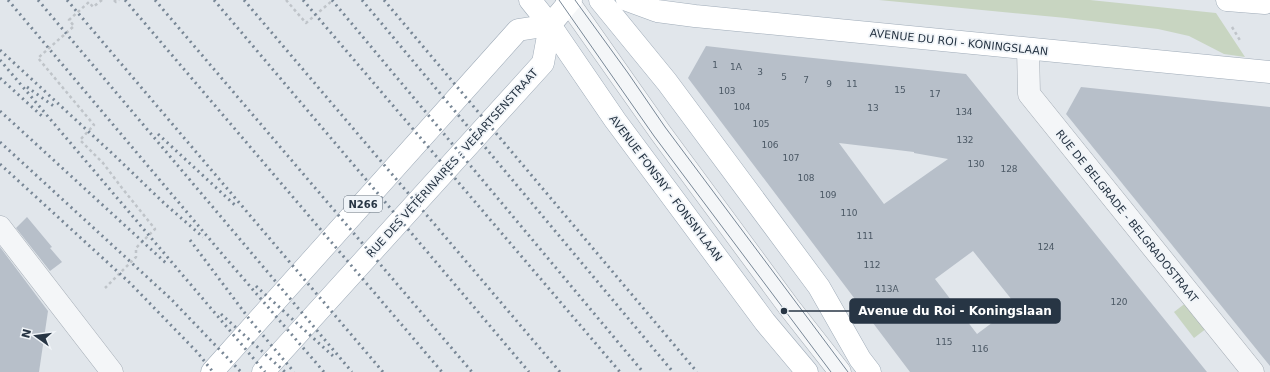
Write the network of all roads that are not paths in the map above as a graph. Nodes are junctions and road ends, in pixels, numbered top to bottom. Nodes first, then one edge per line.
1 (530, 0) edge
2 (600, 0) edge
3 (627, 0) edge
4 (1227, 0) edge
5 (569, 1) edge
6 (1267, 4) edge
7 (550, 25) junction
8 (1028, 49) junction
9 (1270, 72) edge
10 (0, 227) edge
11 (112, 372) edge
12 (212, 372) edge
13 (263, 372) edge
14 (807, 372) edge
15 (840, 372) edge
16 (870, 372) edge
17 (1253, 372) edge

1 - 7 main road, AVENUE FONSNY - FONSNYLAAN
2 - 16 main road
3 - 8 main road, AVENUE DU ROI - KONINGSLAAN
4 - 6 main road
5 - 7 main road
5 - 15 street
7 - 12 main road, N266
7 - 13 main road, RUE DES VÉTÉRINAIRES - VEEARTSENSTRAAT
7 - 14 main road, AVENUE FONSNY - FONSNYLAAN
8 - 9 main road, AVENUE DU ROI - KONINGSLAAN
8 - 17 street, RUE DE BELGRADE - BELGRADOSTRAAT
10 - 11 street

